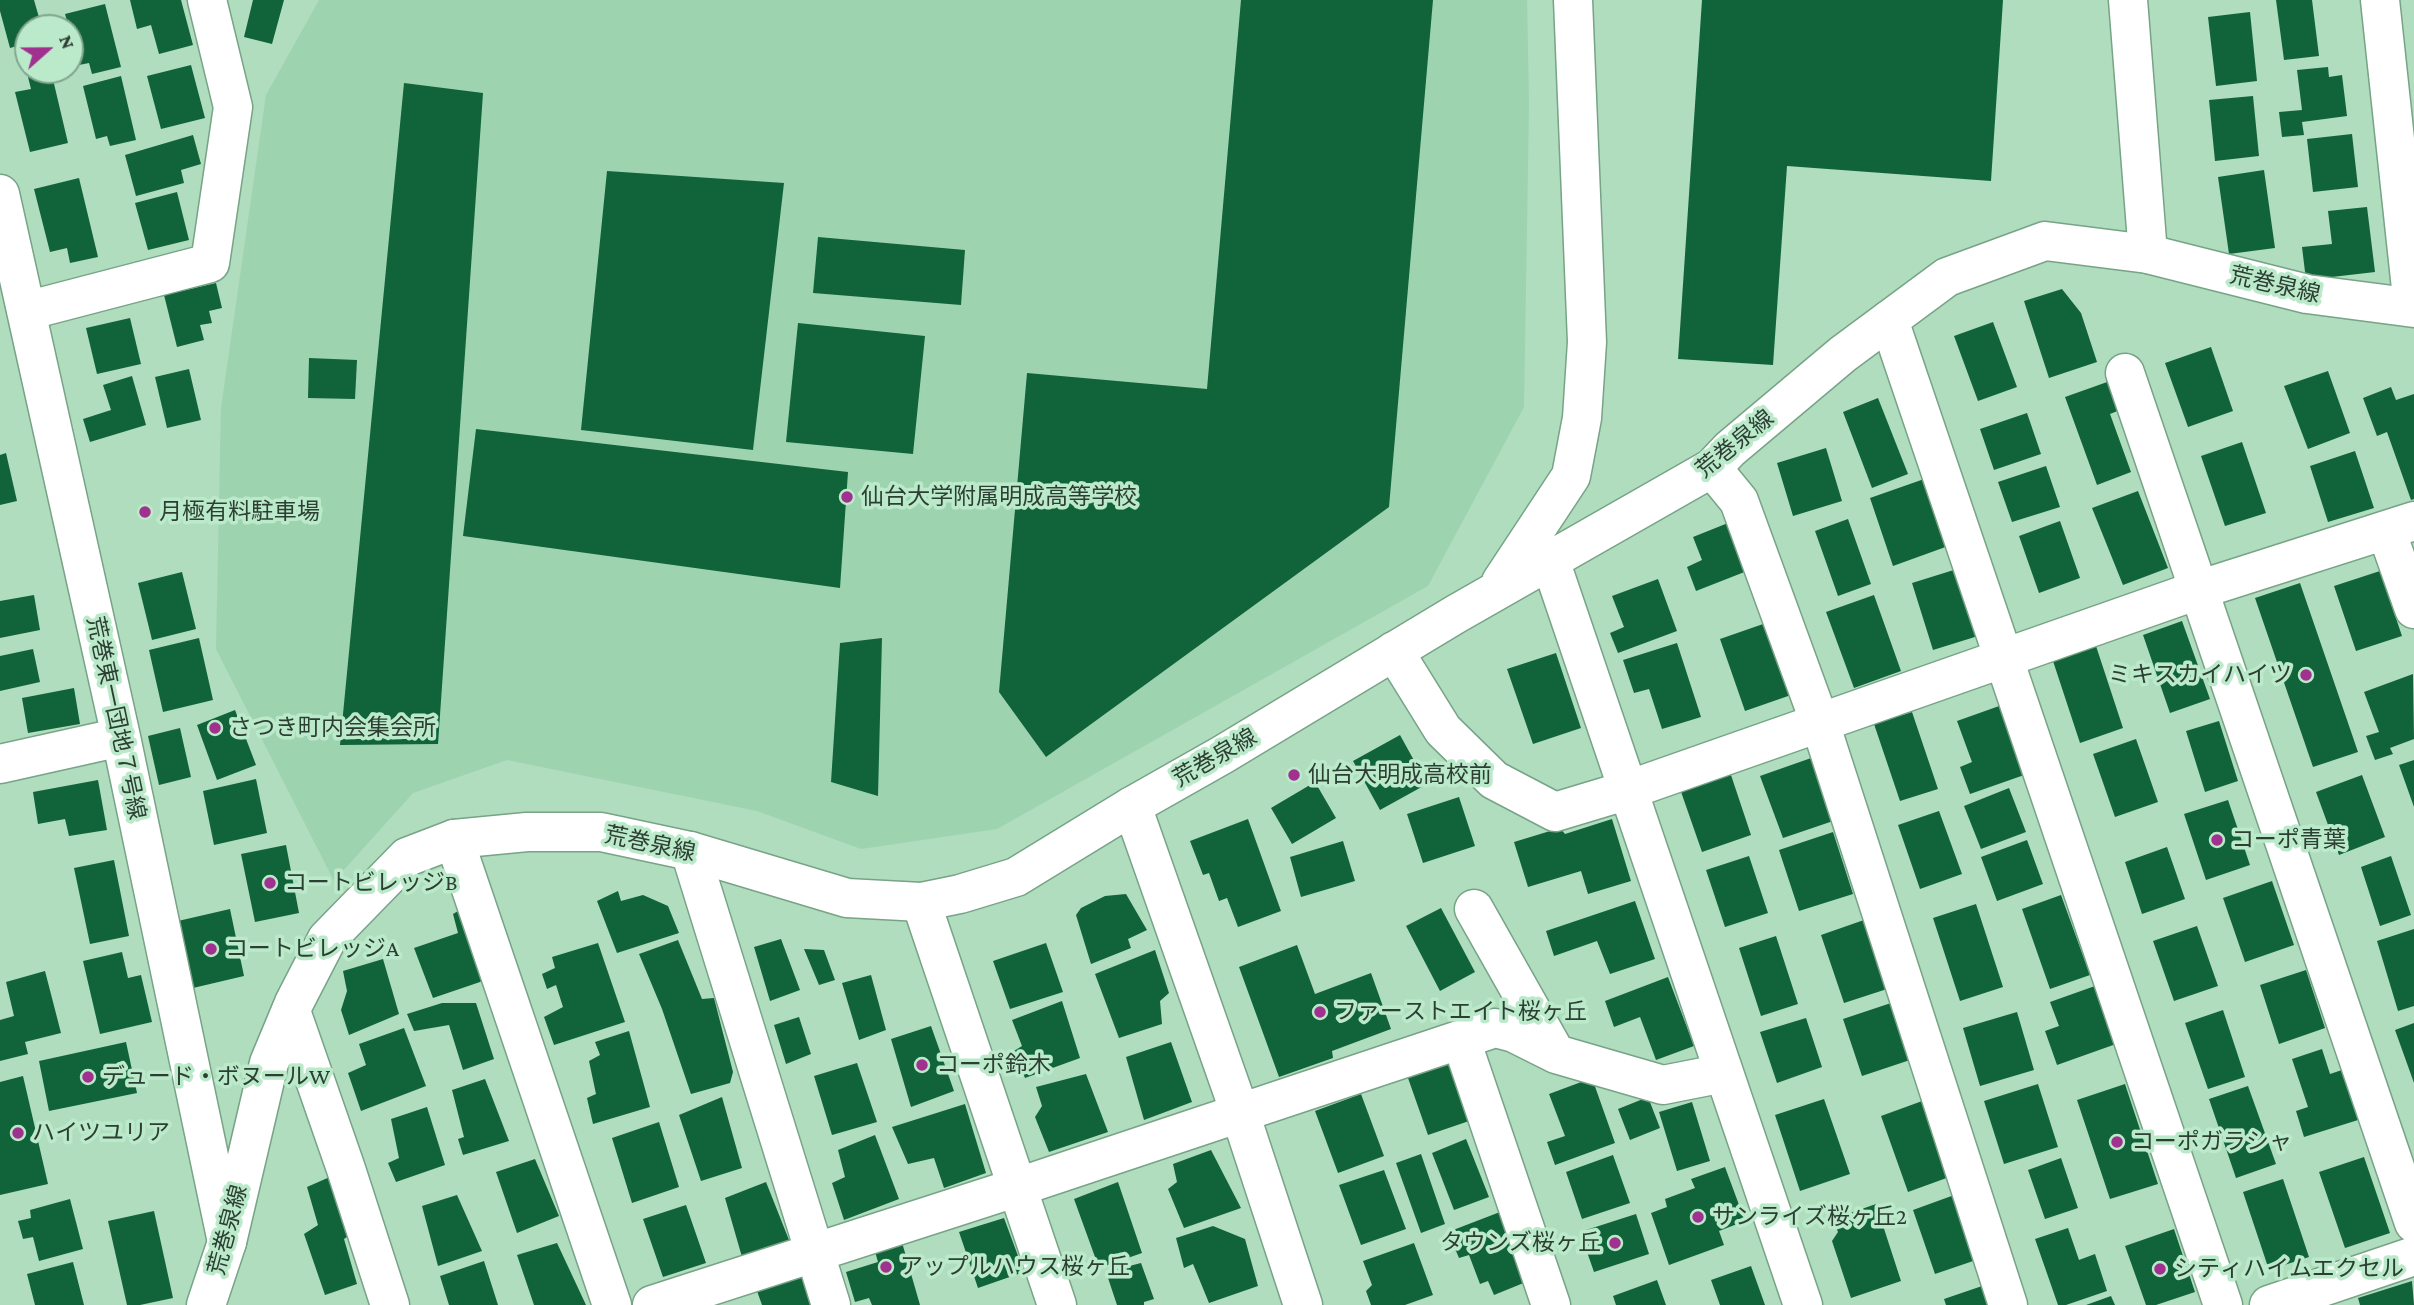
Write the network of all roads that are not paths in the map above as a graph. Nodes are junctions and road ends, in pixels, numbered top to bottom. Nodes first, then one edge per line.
1 (207, 0) edge
2 (1573, 0) edge
3 (2129, 0) edge
4 (2380, 0) edge
5 (2399, 36) edge
6 (0, 194) edge
7 (2148, 254) junction
8 (2413, 308) edge
9 (26, 311) junction
10 (1889, 320) junction
11 (2125, 373) dead end
12 (1712, 468) junction
13 (2400, 526) edge
14 (1550, 560) junction
15 (2199, 590) junction
16 (1494, 592) junction
17 (2414, 609) edge
18 (1394, 651) junction
19 (2003, 659) junction
20 (1820, 723) junction
21 (121, 737) junction
22 (0, 764) edge
23 (1628, 790) junction
24 (1132, 806) junction
25 (454, 839) junction
26 (690, 851) junction
27 (921, 902) junction
28 (1474, 909) dead end
29 (291, 1011) junction
30 (1461, 1040) junction
31 (1556, 1054) junction
32 (1724, 1073) junction
33 (1240, 1113) junction
34 (1018, 1187) junction
35 (2414, 1223) edge
36 (227, 1242) junction
37 (814, 1253) junction
38 (2414, 1256) edge
39 (206, 1305) edge
40 (390, 1305) edge
41 (612, 1305) edge
42 (652, 1305) edge
43 (831, 1305) edge
44 (1057, 1305) edge
45 (1303, 1305) edge
46 (1551, 1305) edge
47 (1803, 1305) edge
48 (2008, 1305) edge
49 (2223, 1305) edge
50 (2269, 1305) edge

1 - 9 street
2 - 16 street
3 - 7 street
4 - 5 street
5 - 8 street
6 - 9 street, 荒巻東一団地７号線
7 - 8 street, 荒巻泉線
7 - 10 street, 荒巻泉線
9 - 21 street, 荒巻東一団地７号線
10 - 12 street, 荒巻泉線
10 - 19 street
11 - 15 street
12 - 14 street, 荒巻泉線
12 - 20 street
13 - 15 street
13 - 17 street
14 - 16 street, 荒巻泉線
14 - 23 street
15 - 19 street
15 - 35 street
16 - 18 street, 荒巻泉線
18 - 23 street
18 - 24 street, 荒巻泉線
19 - 20 street
19 - 49 street
20 - 23 street
20 - 48 street
21 - 22 street
21 - 36 street, 荒巻東一団地７号線
23 - 32 street
24 - 27 street, 荒巻泉線
24 - 33 street
25 - 26 street, 荒巻泉線
25 - 29 street, 荒巻泉線
25 - 41 street
26 - 27 street, 荒巻泉線
26 - 37 street
27 - 34 street
28 - 31 street
29 - 36 street, 荒巻泉線
29 - 40 street
30 - 31 street
30 - 33 street
30 - 46 street
31 - 32 street
32 - 47 street
33 - 34 street
33 - 45 street
34 - 37 street
34 - 44 street
36 - 39 street, 荒巻泉線
37 - 42 street
37 - 43 street
38 - 50 street

